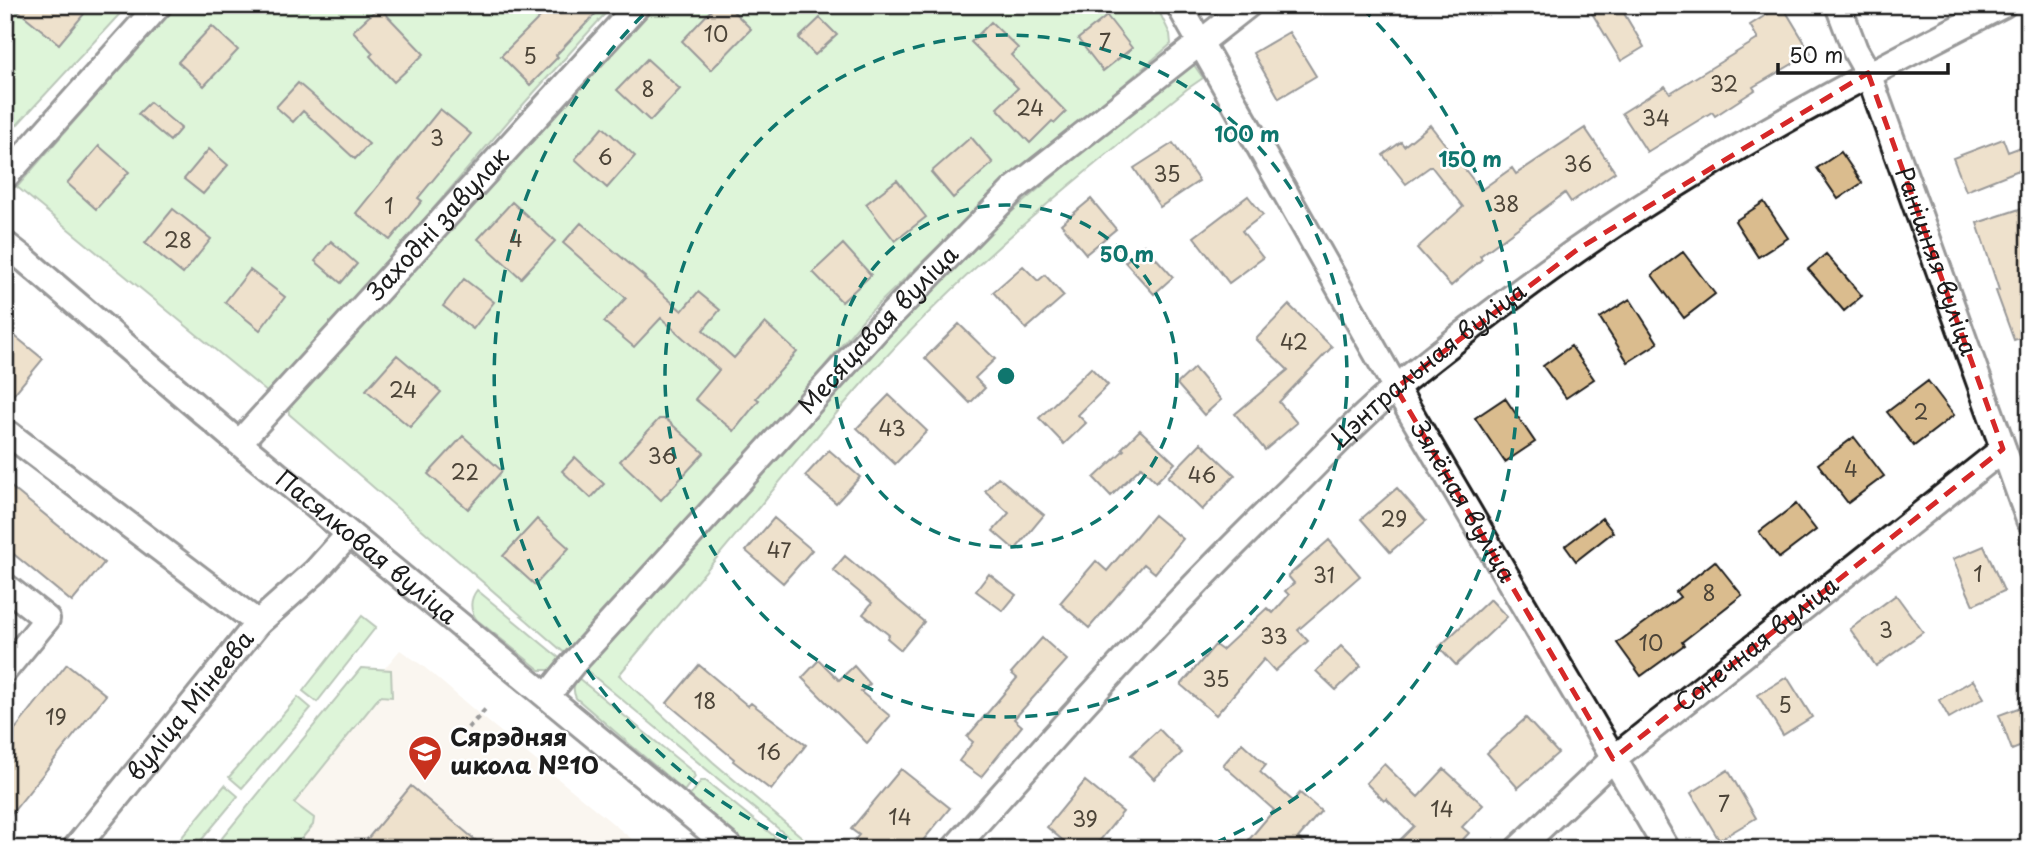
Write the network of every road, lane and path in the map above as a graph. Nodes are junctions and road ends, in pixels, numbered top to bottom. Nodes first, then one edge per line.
1 (159, 5) edge
2 (638, 5) edge
3 (1179, 5) edge
4 (1248, 5) edge
5 (1838, 5) edge
6 (2003, 5) edge
7 (1200, 41) junction
8 (1868, 74) junction
9 (5, 177) edge
10 (5, 244) edge
11 (1396, 388) junction
12 (5, 431) edge
13 (239, 443) junction
14 (2003, 449) junction
15 (2029, 520) edge
16 (349, 534) junction
17 (5, 586) edge
18 (258, 623) junction
19 (5, 670) edge
20 (547, 696) junction
21 (487, 708) dead end
22 (468, 728) dead end
23 (1613, 759) junction
24 (75, 849) edge
25 (732, 849) edge
26 (954, 849) edge
27 (1518, 849) edge
28 (1667, 849) edge

1 - 9 street
2 - 13 street, Заходні завулак
3 - 7 street, Зялёная вуліца
4 - 7 street, Месяцавая вуліца
5 - 8 street, Ранішняя вуліца
6 - 8 street, Цэнтральная вуліца
7 - 11 street, Зялёная вуліца
7 - 20 street, Месяцавая вуліца
8 - 11 street, Цэнтральная вуліца
8 - 14 street, Ранішняя вуліца
10 - 13 street, Пасялковая вуліца
11 - 23 street, Зялёная вуліца
11 - 26 street, Цэнтральная вуліца
12 - 18 street
13 - 16 street, Пасялковая вуліца
14 - 15 street, Ранішняя вуліца
14 - 23 street, Сонечная вуліца
16 - 18 street, вуліца Мінеева
16 - 20 street, Пасялковая вуліца
17 - 19 street
18 - 24 street, вуліца Мінеева
20 - 25 street, Пасялковая вуліца
21 - 22 path
23 - 27 street, Сонечная вуліца
23 - 28 street, Зялёная вуліца

